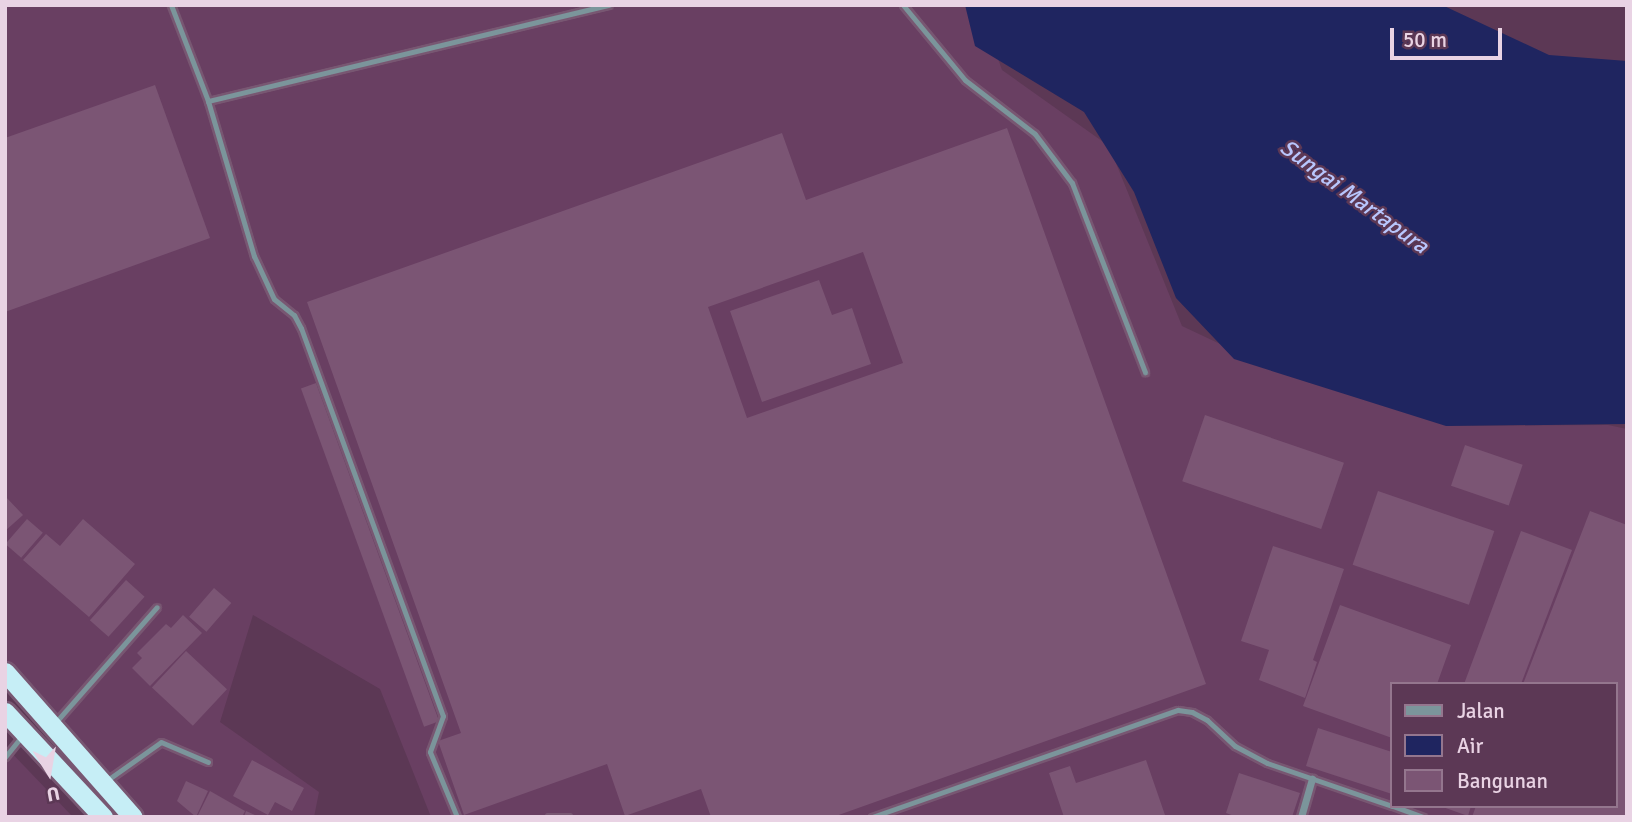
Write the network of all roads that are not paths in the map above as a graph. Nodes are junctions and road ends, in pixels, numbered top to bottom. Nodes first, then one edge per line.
1 (171, 5) edge
2 (609, 5) edge
3 (903, 5) edge
4 (208, 101) junction
5 (1145, 372) dead end
6 (157, 607) dead end
7 (5, 672) edge
8 (5, 712) edge
9 (52, 726) junction
10 (25, 733) junction
11 (5, 757) edge
12 (208, 762) dead end
13 (1312, 779) junction
14 (102, 783) junction
15 (1390, 805) edge
16 (1398, 808) edge
17 (103, 817) edge
18 (133, 817) edge
19 (457, 817) edge
20 (549, 817) edge
21 (568, 817) edge
22 (872, 817) edge
23 (1301, 817) edge
24 (1423, 817) edge

1 - 4 lane
2 - 4 lane
3 - 5 lane
4 - 19 lane
6 - 9 lane
7 - 9 highway
8 - 10 highway
9 - 14 highway
10 - 11 lane
10 - 17 highway
12 - 14 lane
13 - 15 lane
13 - 22 lane
13 - 23 street
14 - 18 highway
16 - 24 lane
20 - 21 lane

